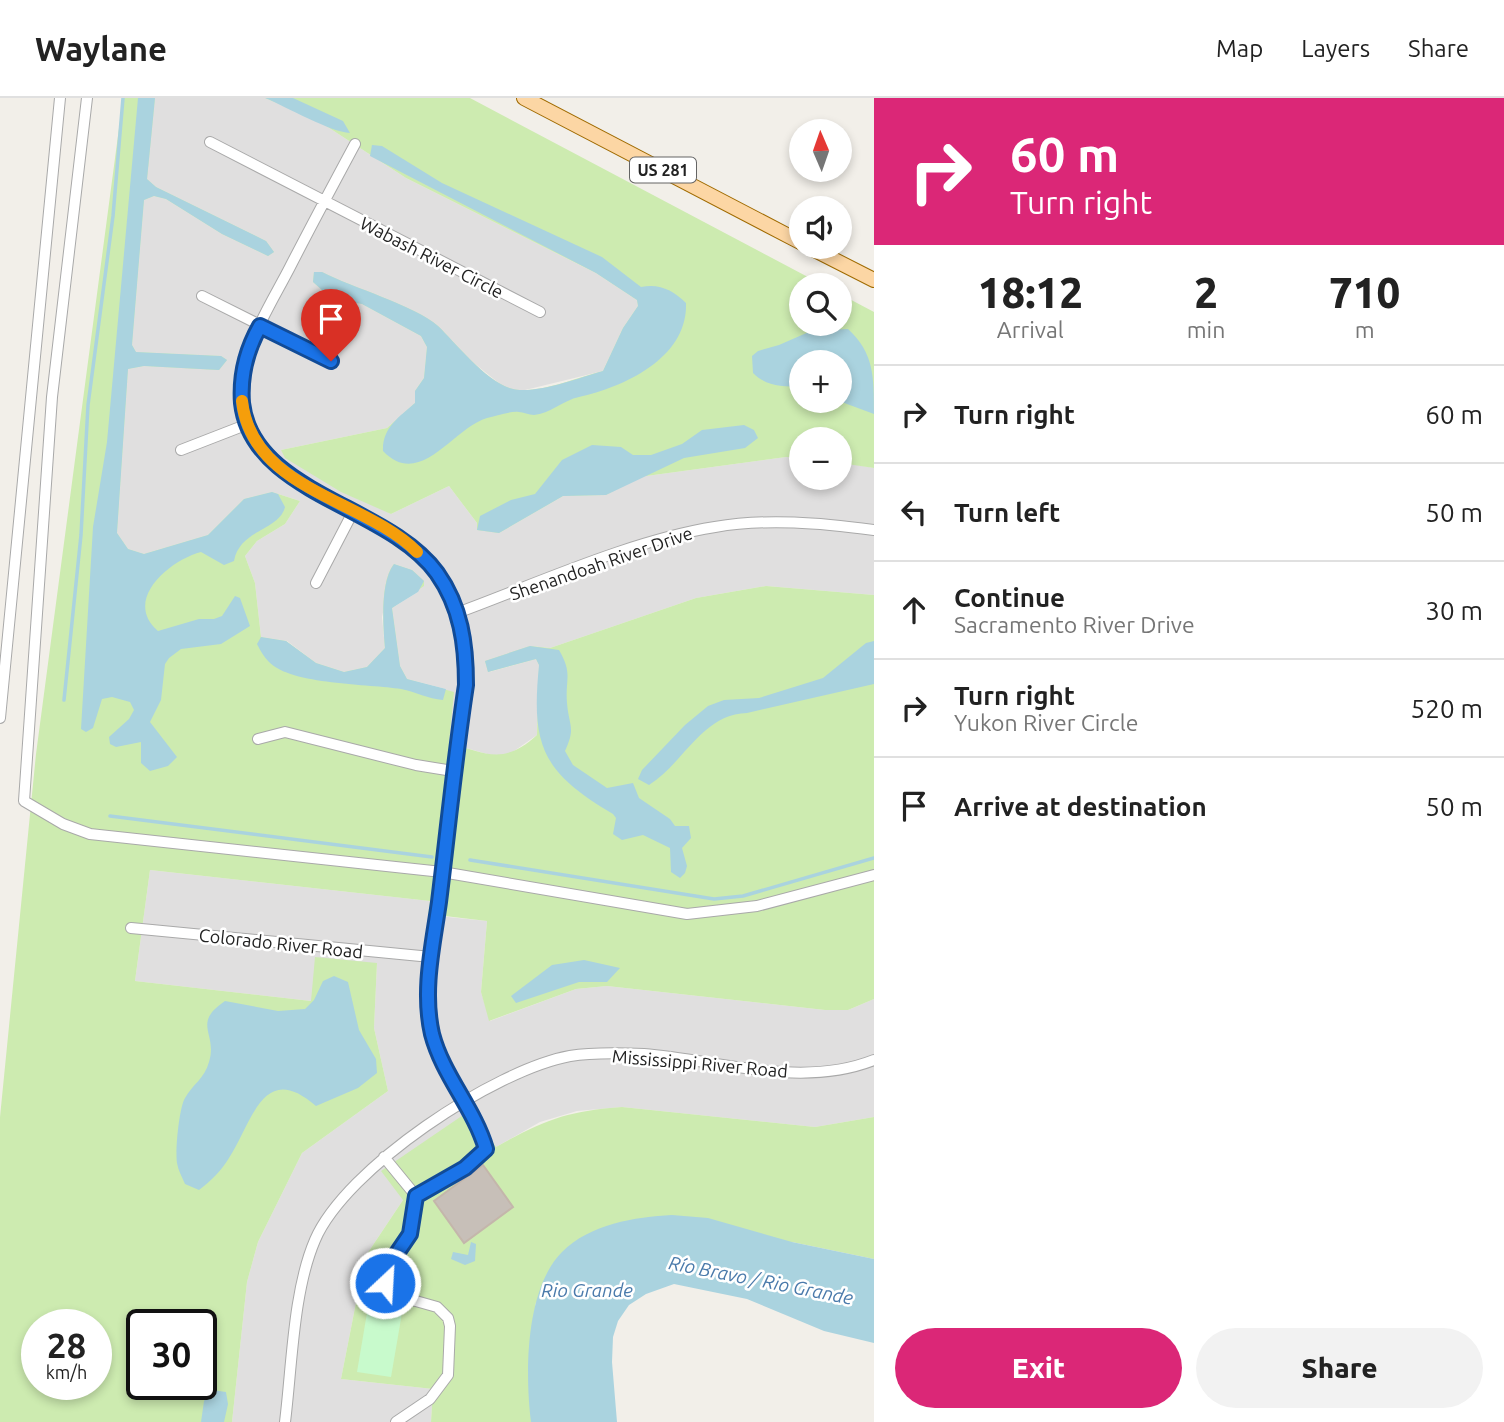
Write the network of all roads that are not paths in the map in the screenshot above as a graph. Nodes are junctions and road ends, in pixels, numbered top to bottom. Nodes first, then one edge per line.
1 (60, 98) edge
2 (87, 98) edge
3 (524, 98) edge
4 (210, 142) dead end
5 (355, 144) dead end
6 (324, 201) junction
7 (789, 236) edge
8 (832, 259) edge
9 (874, 281) edge
10 (202, 296) dead end
11 (540, 313) dead end
12 (260, 326) junction
13 (331, 361) dead end
14 (248, 424) junction
15 (181, 450) dead end
16 (354, 510) junction
17 (874, 530) edge
18 (316, 583) dead end
19 (457, 614) junction
20 (0, 718) edge
21 (257, 739) dead end
22 (453, 771) junction
23 (442, 872) junction
24 (874, 875) edge
25 (131, 928) dead end
26 (431, 957) junction
27 (874, 1060) edge
28 (463, 1104) junction
29 (384, 1157) junction
30 (416, 1196) junction
31 (285, 1422) edge
32 (396, 1422) edge

1 - 20 street
2 - 23 street
3 - 7 main road, US 281
4 - 6 street, Wabash River Circle
5 - 6 street
6 - 11 street, Wabash River Circle
6 - 12 street
8 - 9 main road
10 - 12 street
12 - 13 street
12 - 14 street
14 - 15 street
14 - 16 street
16 - 18 street
16 - 19 street
17 - 19 street, Shenandoah River Drive
19 - 22 street
21 - 22 street
22 - 23 street
23 - 24 street
23 - 26 street
25 - 26 street, Colorado River Road
26 - 28 street
27 - 28 street, Mississippi River Road
28 - 29 street, Mississippi River Road
28 - 30 street
29 - 30 street
29 - 31 street, Mississippi River Road
30 - 32 street

